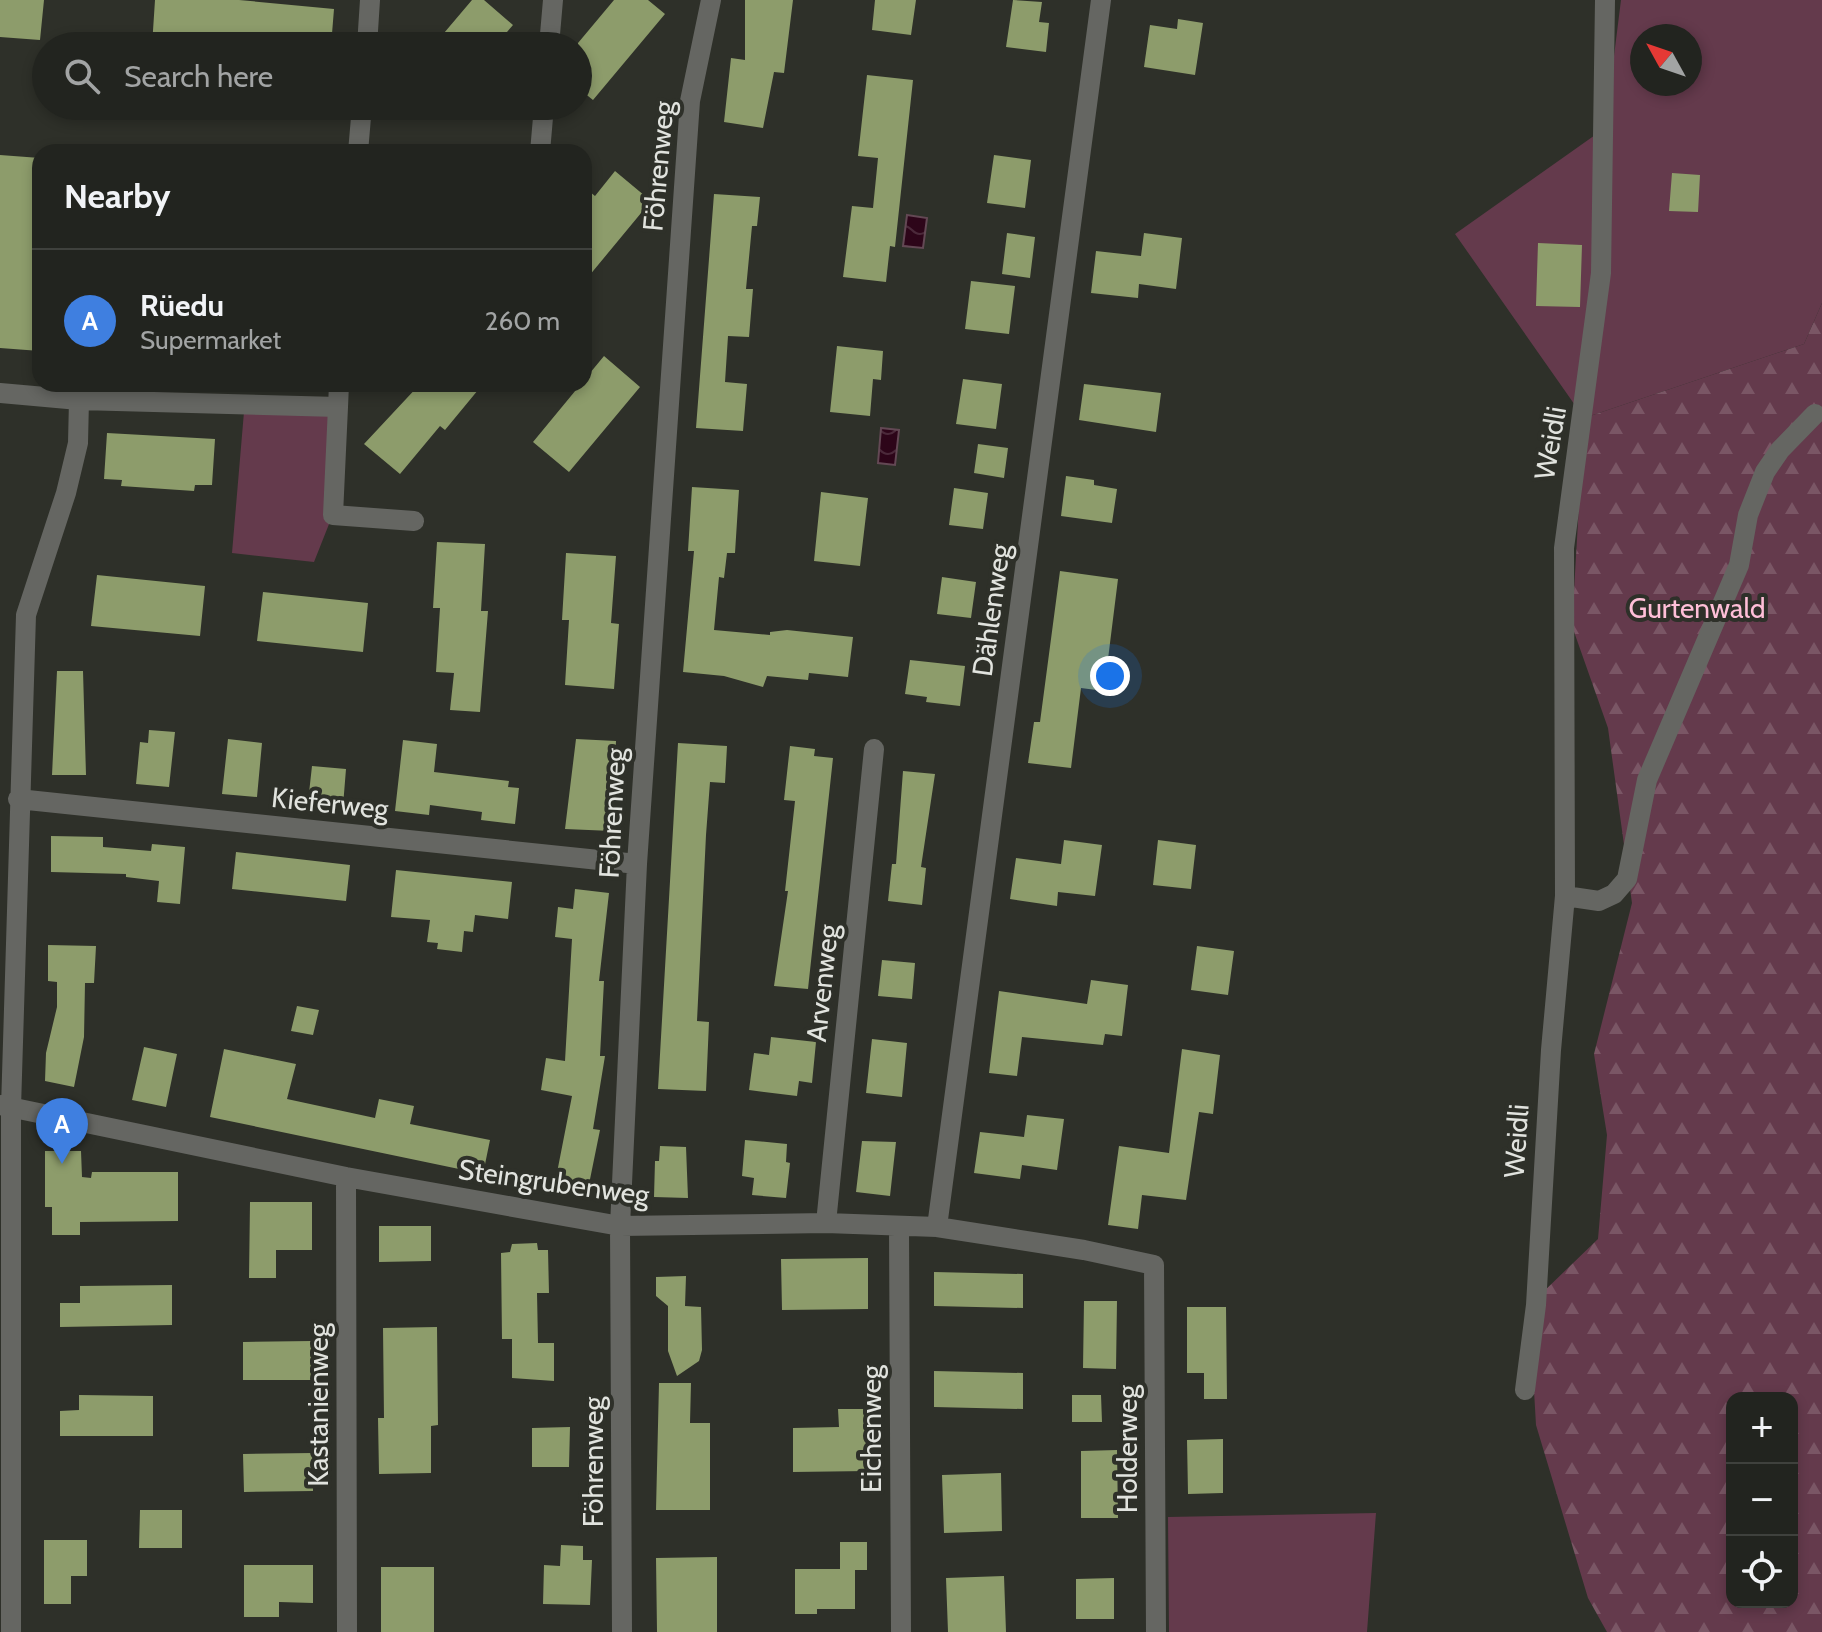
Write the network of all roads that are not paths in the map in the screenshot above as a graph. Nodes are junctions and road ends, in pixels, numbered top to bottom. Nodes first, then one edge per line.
1 (370, 0) edge
2 (553, 0) edge
3 (711, 0) edge
4 (1101, 0) edge
5 (1605, 0) edge
6 (368, 32) edge
7 (550, 32) edge
8 (361, 120) edge
9 (543, 120) edge
10 (359, 144) edge
11 (541, 144) edge
12 (339, 392) edge
13 (0, 393) edge
14 (79, 400) junction
15 (338, 407) junction
16 (1815, 414) dead end
17 (414, 521) dead end
18 (874, 749) dead end
19 (18, 799) junction
20 (637, 864) junction
21 (1565, 896) junction
22 (6, 1106) edge
23 (346, 1177) junction
24 (826, 1223) junction
25 (620, 1226) junction
26 (899, 1226) junction
27 (937, 1227) junction
28 (1154, 1265) joint
29 (1525, 1390) dead end
30 (11, 1632) edge
31 (347, 1632) edge
32 (622, 1632) edge
33 (901, 1632) edge
34 (1156, 1632) edge

1 - 6 street
2 - 7 street
3 - 20 street, Föhrenweg
4 - 27 street, Dählenweg
5 - 21 street, Weidli
8 - 10 street
9 - 11 street
12 - 15 street
13 - 14 street
14 - 15 street
14 - 19 street
15 - 17 street
16 - 21 street
18 - 24 street, Arvenweg
19 - 20 street, Kieferweg
19 - 22 street
20 - 25 street, Föhrenweg
21 - 29 street, Weidli
22 - 23 street, Steingrubenweg
22 - 30 street
23 - 25 street, Steingrubenweg
23 - 31 street, Kastanienweg
24 - 25 street, Steingrubenweg
24 - 26 street, Steingrubenweg
25 - 32 street, Föhrenweg
26 - 27 street, Steingrubenweg
26 - 33 street, Eichenweg
27 - 28 street, Steingrubenweg
28 - 34 street, Holderweg

